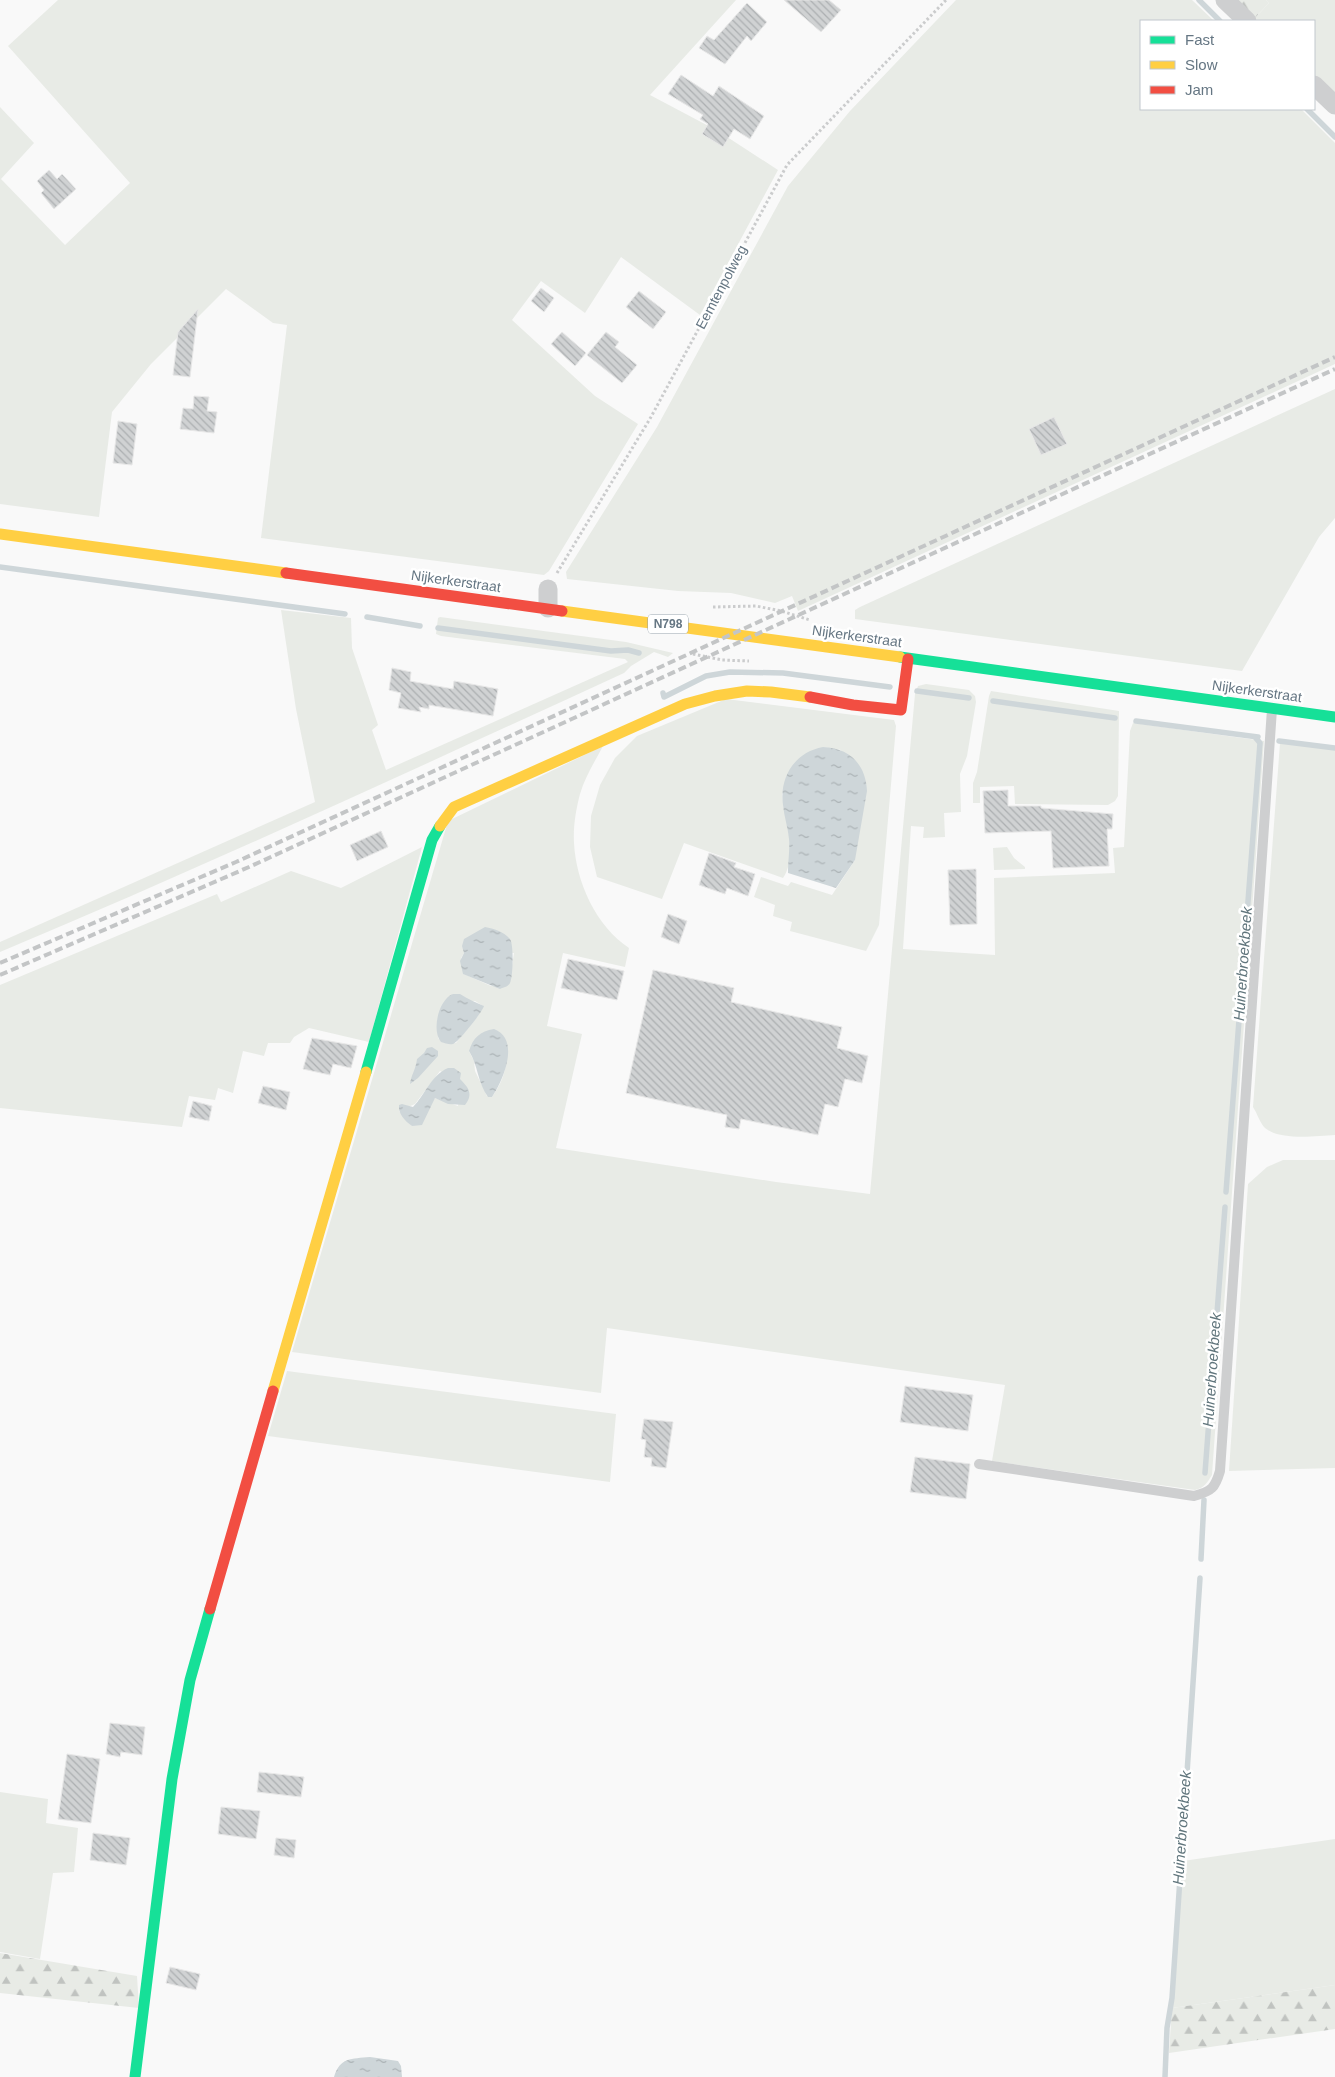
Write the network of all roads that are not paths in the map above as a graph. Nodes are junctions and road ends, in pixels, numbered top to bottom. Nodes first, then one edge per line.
1 (1225, 0) edge
2 (1246, 20) edge
3 (1315, 86) edge
4 (1335, 105) edge
5 (0, 534) edge
6 (548, 589) road end
7 (548, 608) junction
8 (908, 659) junction
9 (1272, 708) junction
10 (1335, 716) edge
11 (979, 1464) dead end
12 (134, 2077) edge

1 - 2 street
3 - 4 street
5 - 7 street, Nijkerkerstraat / N798
6 - 7 street
7 - 8 street, Nijkerkerstraat / N798
8 - 9 street, Nijkerkerstraat / N798
8 - 12 street, Nijkerkerstraat
9 - 10 street, Nijkerkerstraat / N798
9 - 11 lane

